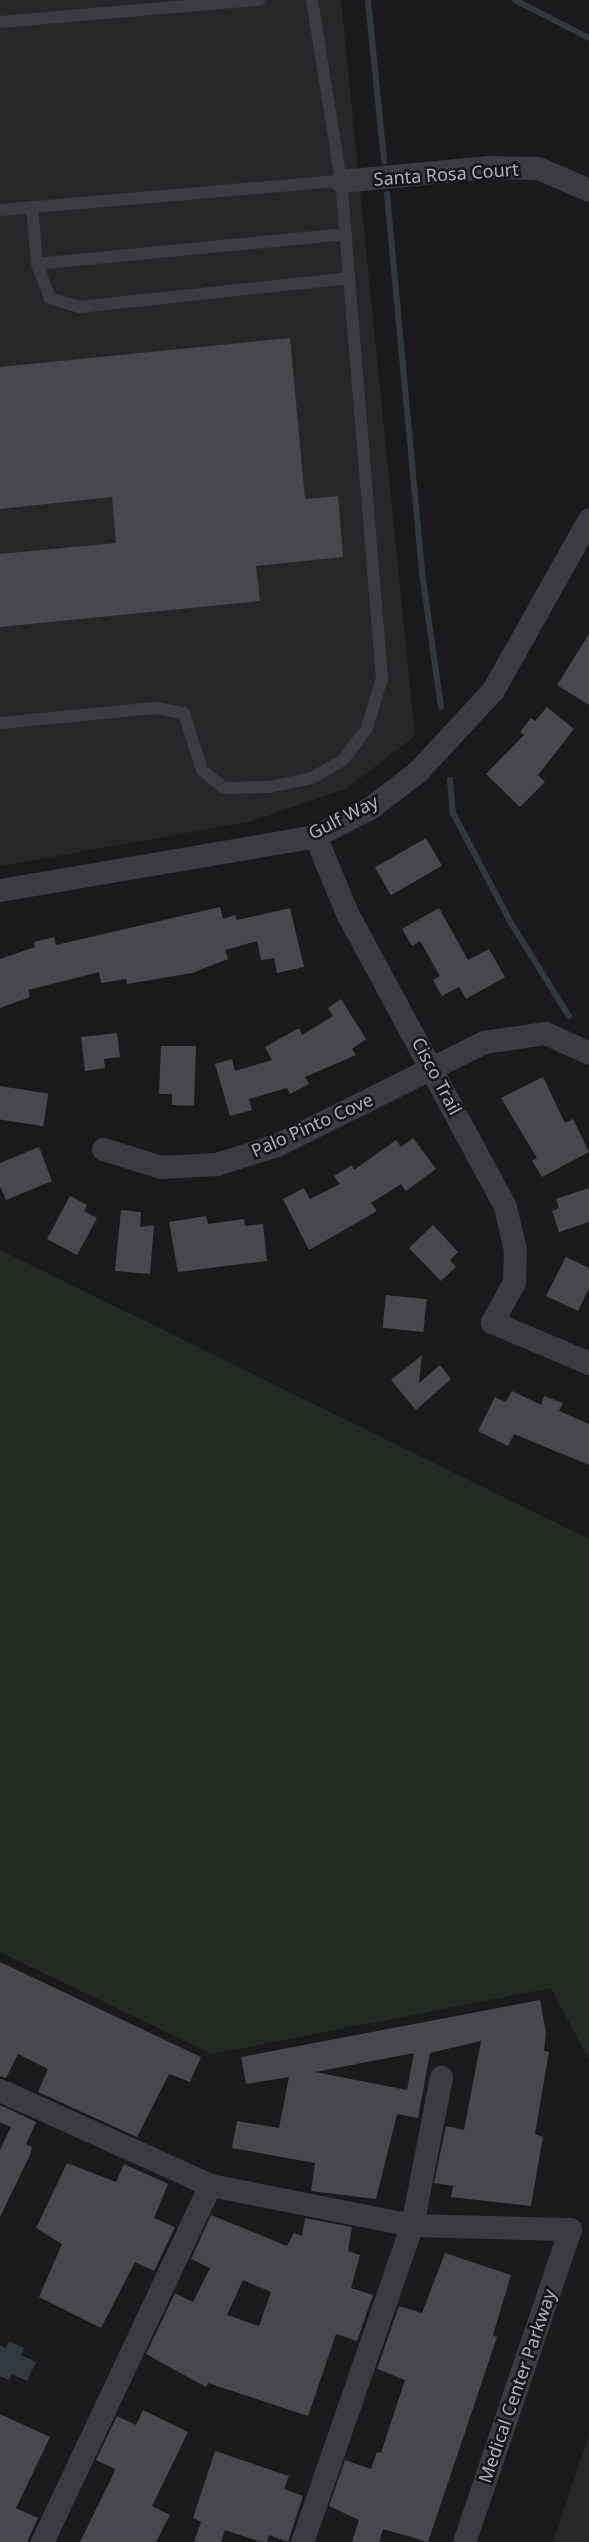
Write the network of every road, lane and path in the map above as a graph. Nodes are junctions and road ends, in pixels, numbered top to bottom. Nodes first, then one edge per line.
1 (259, 0) edge
2 (312, 0) edge
3 (0, 22) edge
4 (341, 181) junction
5 (589, 190) edge
6 (32, 207) junction
7 (0, 210) edge
8 (346, 234) junction
9 (37, 264) junction
10 (349, 278) junction
11 (589, 519) edge
12 (0, 723) edge
13 (315, 836) junction
14 (0, 890) edge
15 (589, 1054) edge
16 (433, 1067) junction
17 (103, 1149) dead end
18 (589, 1363) edge
19 (441, 2077) dead end
20 (0, 2090) edge
21 (209, 2185) junction
22 (412, 2225) junction
23 (42, 2542) edge
24 (302, 2542) edge
25 (464, 2542) edge

1 - 3 lane
2 - 4 lane
4 - 5 street, Santa Rosa Court
4 - 6 lane
4 - 8 lane
6 - 7 lane
6 - 9 lane
8 - 9 lane
8 - 10 lane
9 - 10 lane
10 - 12 lane
11 - 13 street, Gulf Way
13 - 14 street, Gulf Way
13 - 16 street, Cisco Trail
15 - 16 street, Palo Pinto Cove
16 - 17 street, Palo Pinto Cove
16 - 18 street, Cisco Trail
19 - 22 street
20 - 21 street
21 - 22 street
21 - 23 street
22 - 24 street
22 - 25 street, Medical Center Parkway

